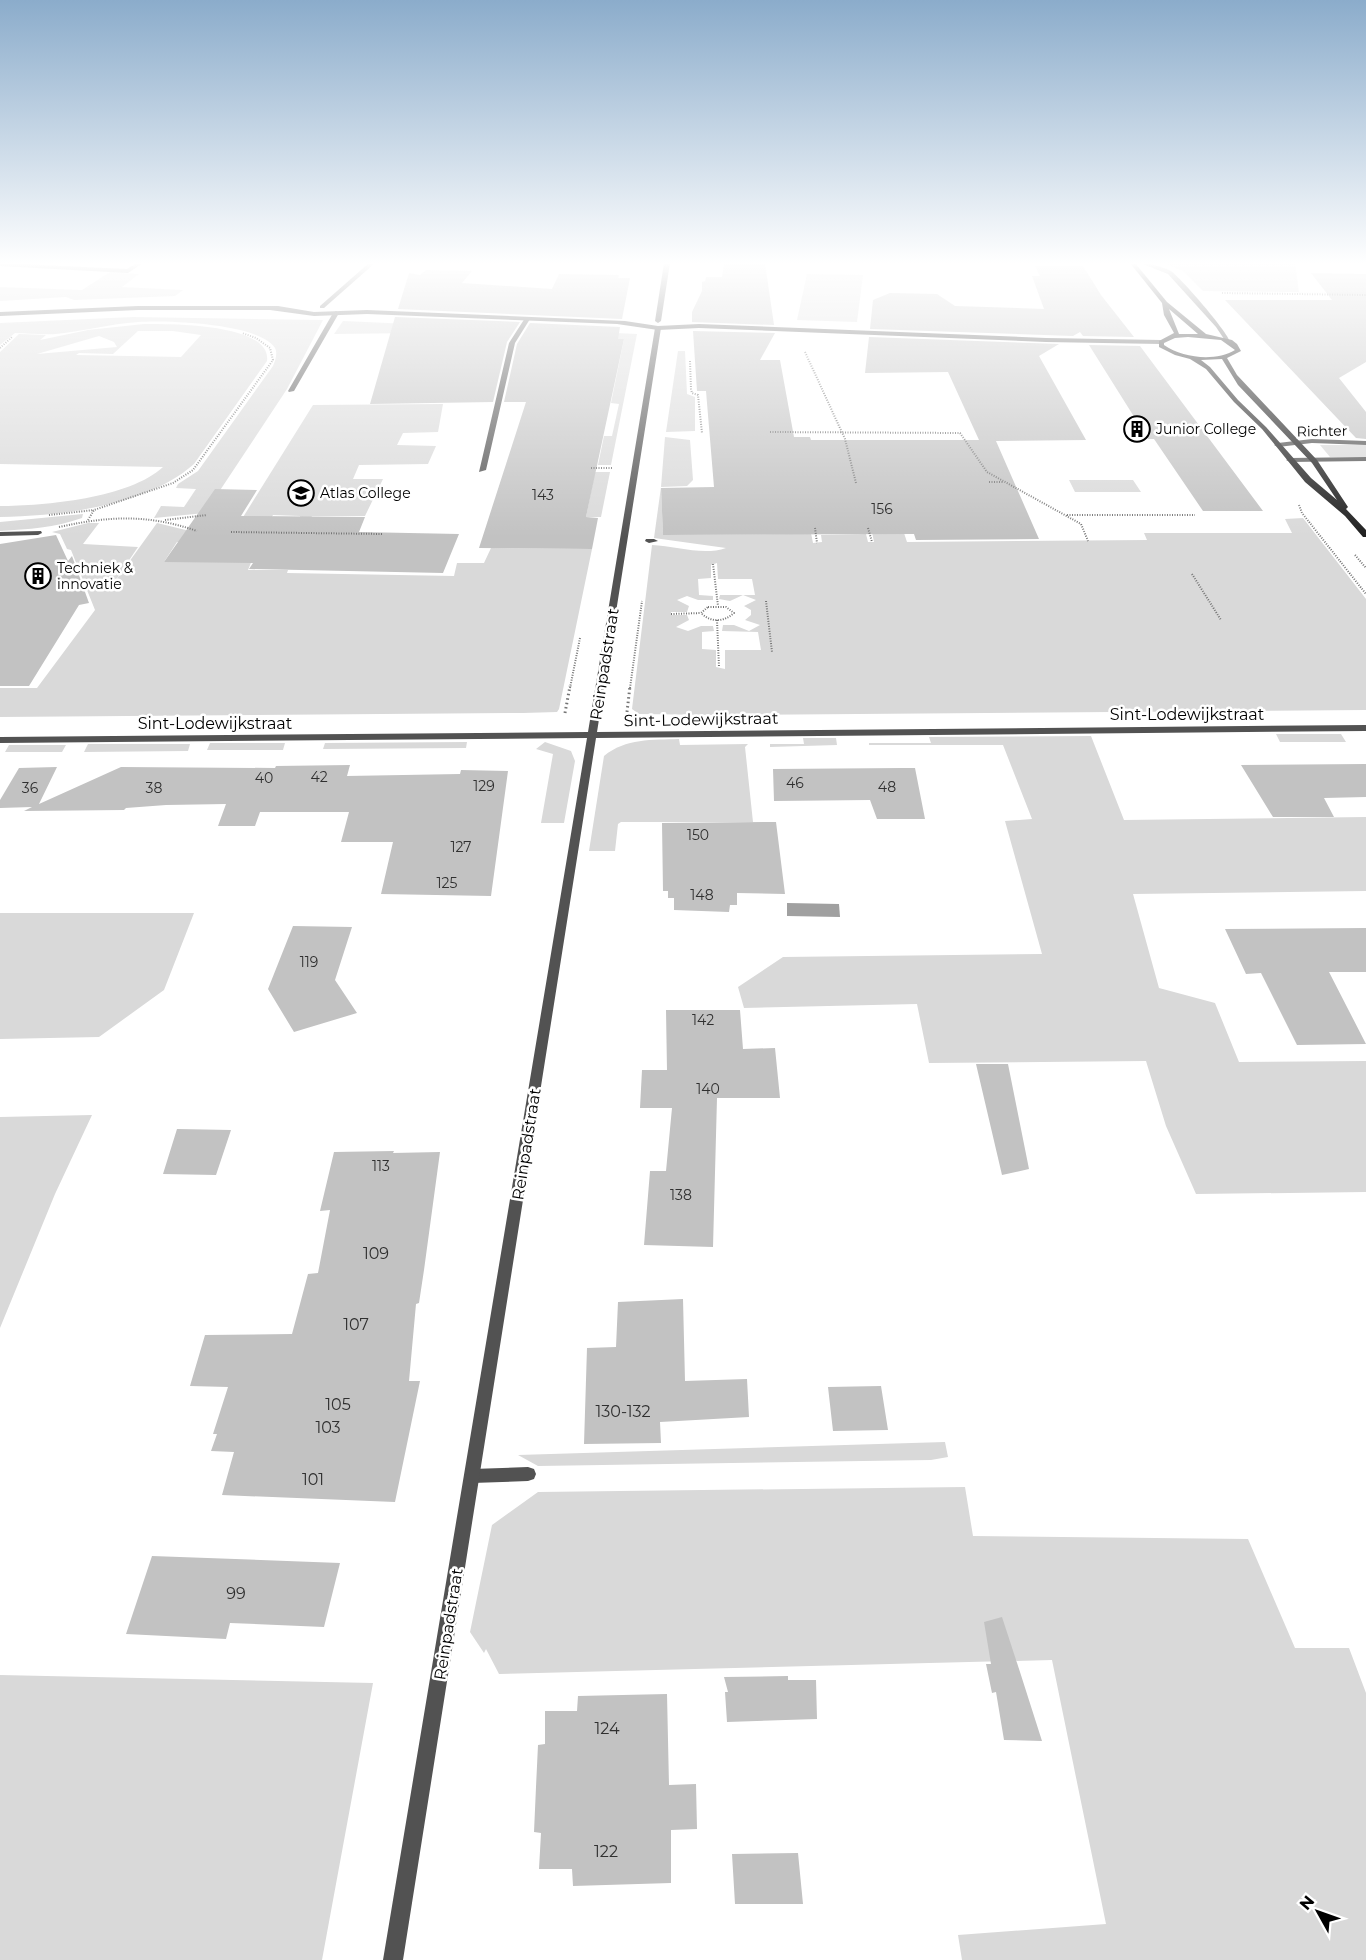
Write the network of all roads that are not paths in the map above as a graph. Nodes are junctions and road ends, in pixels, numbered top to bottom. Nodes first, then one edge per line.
1 (312, 354) edge
2 (509, 354) edge
3 (653, 354) edge
4 (1183, 354) edge
5 (1233, 354) edge
6 (1192, 357) junction
7 (1224, 357) junction
8 (291, 391) dead end
9 (1297, 442) junction
10 (1366, 443) edge
11 (1278, 445) junction
12 (1312, 459) junction
13 (1366, 459) edge
14 (1290, 460) junction
15 (482, 470) dead end
16 (1348, 514) junction
17 (38, 533) road end
18 (0, 534) edge
19 (1366, 536) edge
20 (1366, 728) edge
21 (592, 736) junction
22 (0, 740) edge
23 (528, 1474) dead end
24 (472, 1476) junction
25 (393, 1960) edge

1 - 8 street
2 - 15 street
3 - 21 street, Reinpadstraat
4 - 6 main road
5 - 7 main road
6 - 7 main road
6 - 11 main road
7 - 9 main road
9 - 10 street, Richter
9 - 11 street, Richter
9 - 12 main road
11 - 14 main road
12 - 13 street, Richter
12 - 14 street, Richter
12 - 16 main road
14 - 16 main road
16 - 19 main road
17 - 18 street
20 - 21 street, Sint-Lodewijkstraat
21 - 22 street, Sint-Lodewijkstraat
21 - 24 street, Reinpadstraat
23 - 24 street
24 - 25 street, Reinpadstraat

